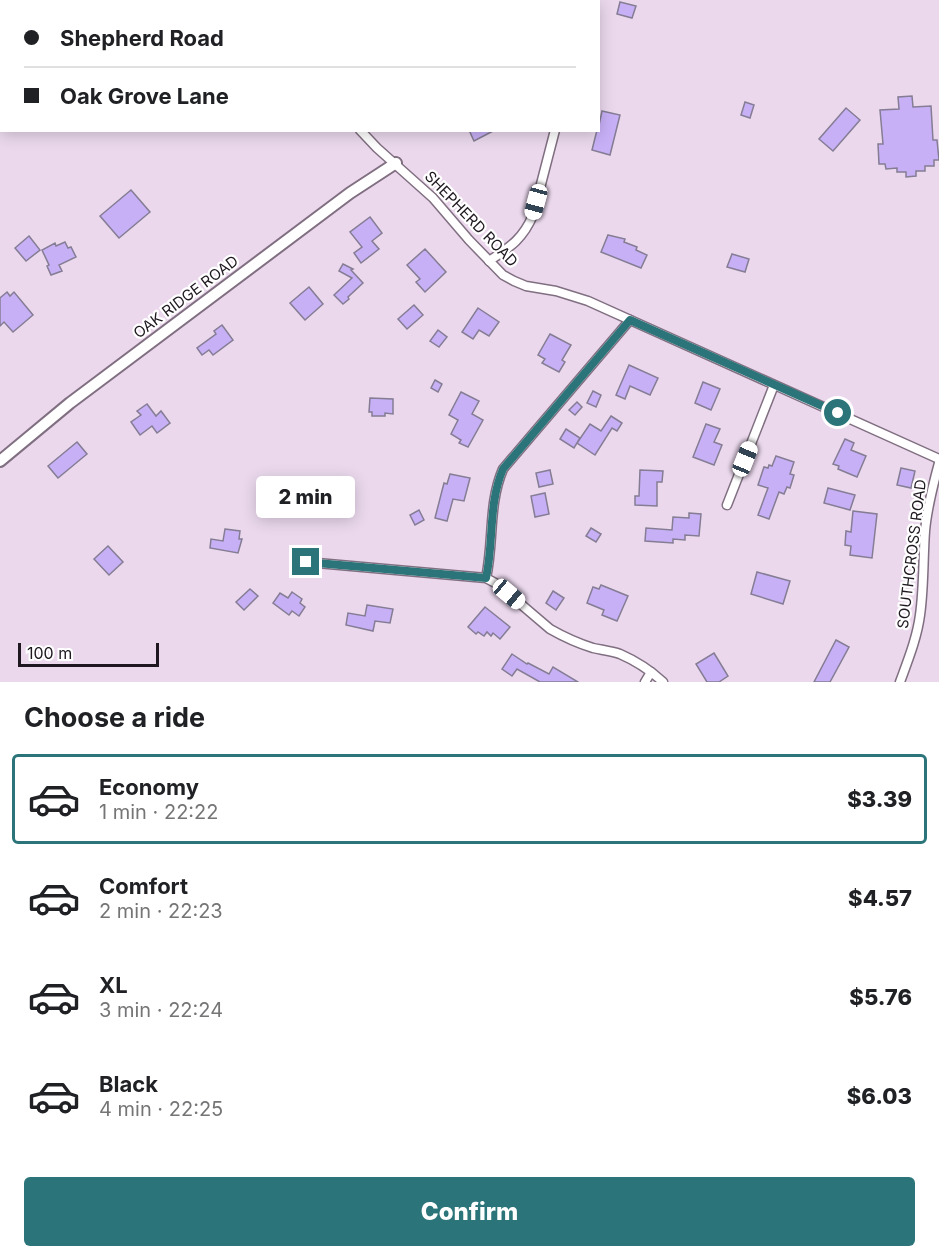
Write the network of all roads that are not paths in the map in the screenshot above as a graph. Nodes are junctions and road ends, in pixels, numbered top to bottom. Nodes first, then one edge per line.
1 (362, 132) edge
2 (554, 132) edge
3 (396, 163) junction
4 (489, 261) junction
5 (630, 320) junction
6 (774, 385) junction
7 (0, 461) edge
8 (939, 461) edge
9 (937, 481) edge
10 (727, 505) dead end
11 (306, 562) dead end
12 (486, 578) junction
13 (651, 672) junction
14 (645, 682) edge
15 (663, 682) edge
16 (900, 682) edge

1 - 3 street, SHEPHERD ROAD
2 - 4 street
3 - 4 street, SHEPHERD ROAD
3 - 7 street, OAK RIDGE ROAD
4 - 5 street, SHEPHERD ROAD
5 - 6 street, SHEPHERD ROAD
5 - 12 street
6 - 8 street, SHEPHERD ROAD
6 - 10 street
8 - 9 street, SOUTHCROSS ROAD
9 - 16 street, SOUTHCROSS ROAD
11 - 12 street
12 - 13 street
13 - 14 street
13 - 15 street

